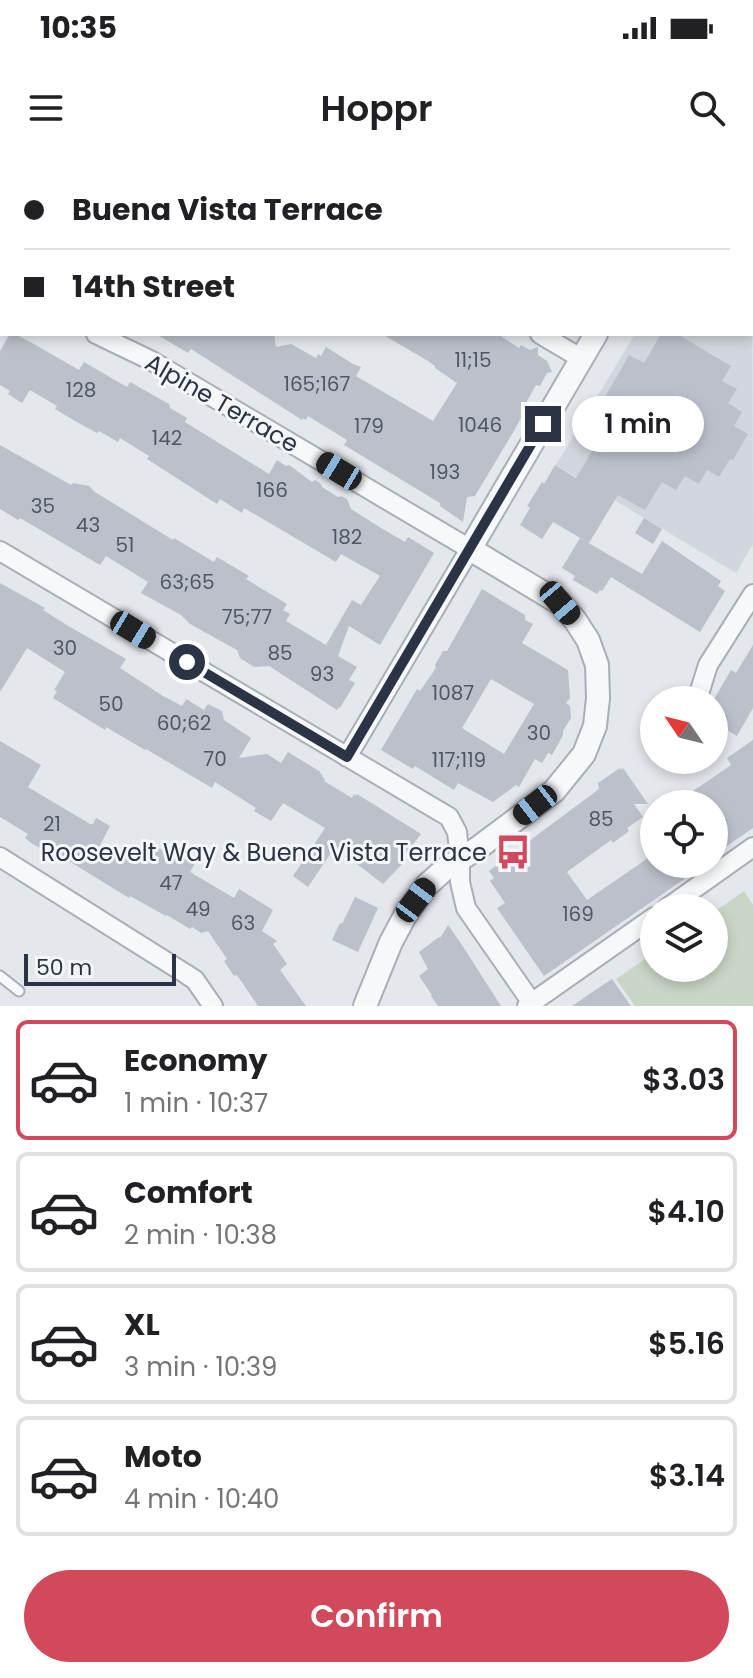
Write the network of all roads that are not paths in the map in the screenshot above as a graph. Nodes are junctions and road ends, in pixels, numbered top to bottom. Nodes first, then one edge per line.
1 (100, 336) edge
2 (543, 336) edge
3 (595, 336) edge
4 (582, 359) junction
5 (470, 549) junction
6 (0, 551) edge
7 (753, 594) edge
8 (701, 686) edge
9 (347, 757) junction
10 (753, 847) edge
11 (0, 857) edge
12 (460, 859) junction
13 (687, 894) edge
14 (640, 927) edge
15 (0, 976) edge
16 (19, 991) dead end
17 (530, 1004) edge
18 (213, 1006) edge
19 (365, 1006) edge

1 - 5 street, Alpine Terrace
2 - 4 street
3 - 4 street
4 - 5 street
5 - 9 street
5 - 12 street
6 - 9 street
7 - 8 street
9 - 12 street
10 - 13 street
11 - 18 street
12 - 17 street
12 - 19 street
14 - 17 street
15 - 16 lane

